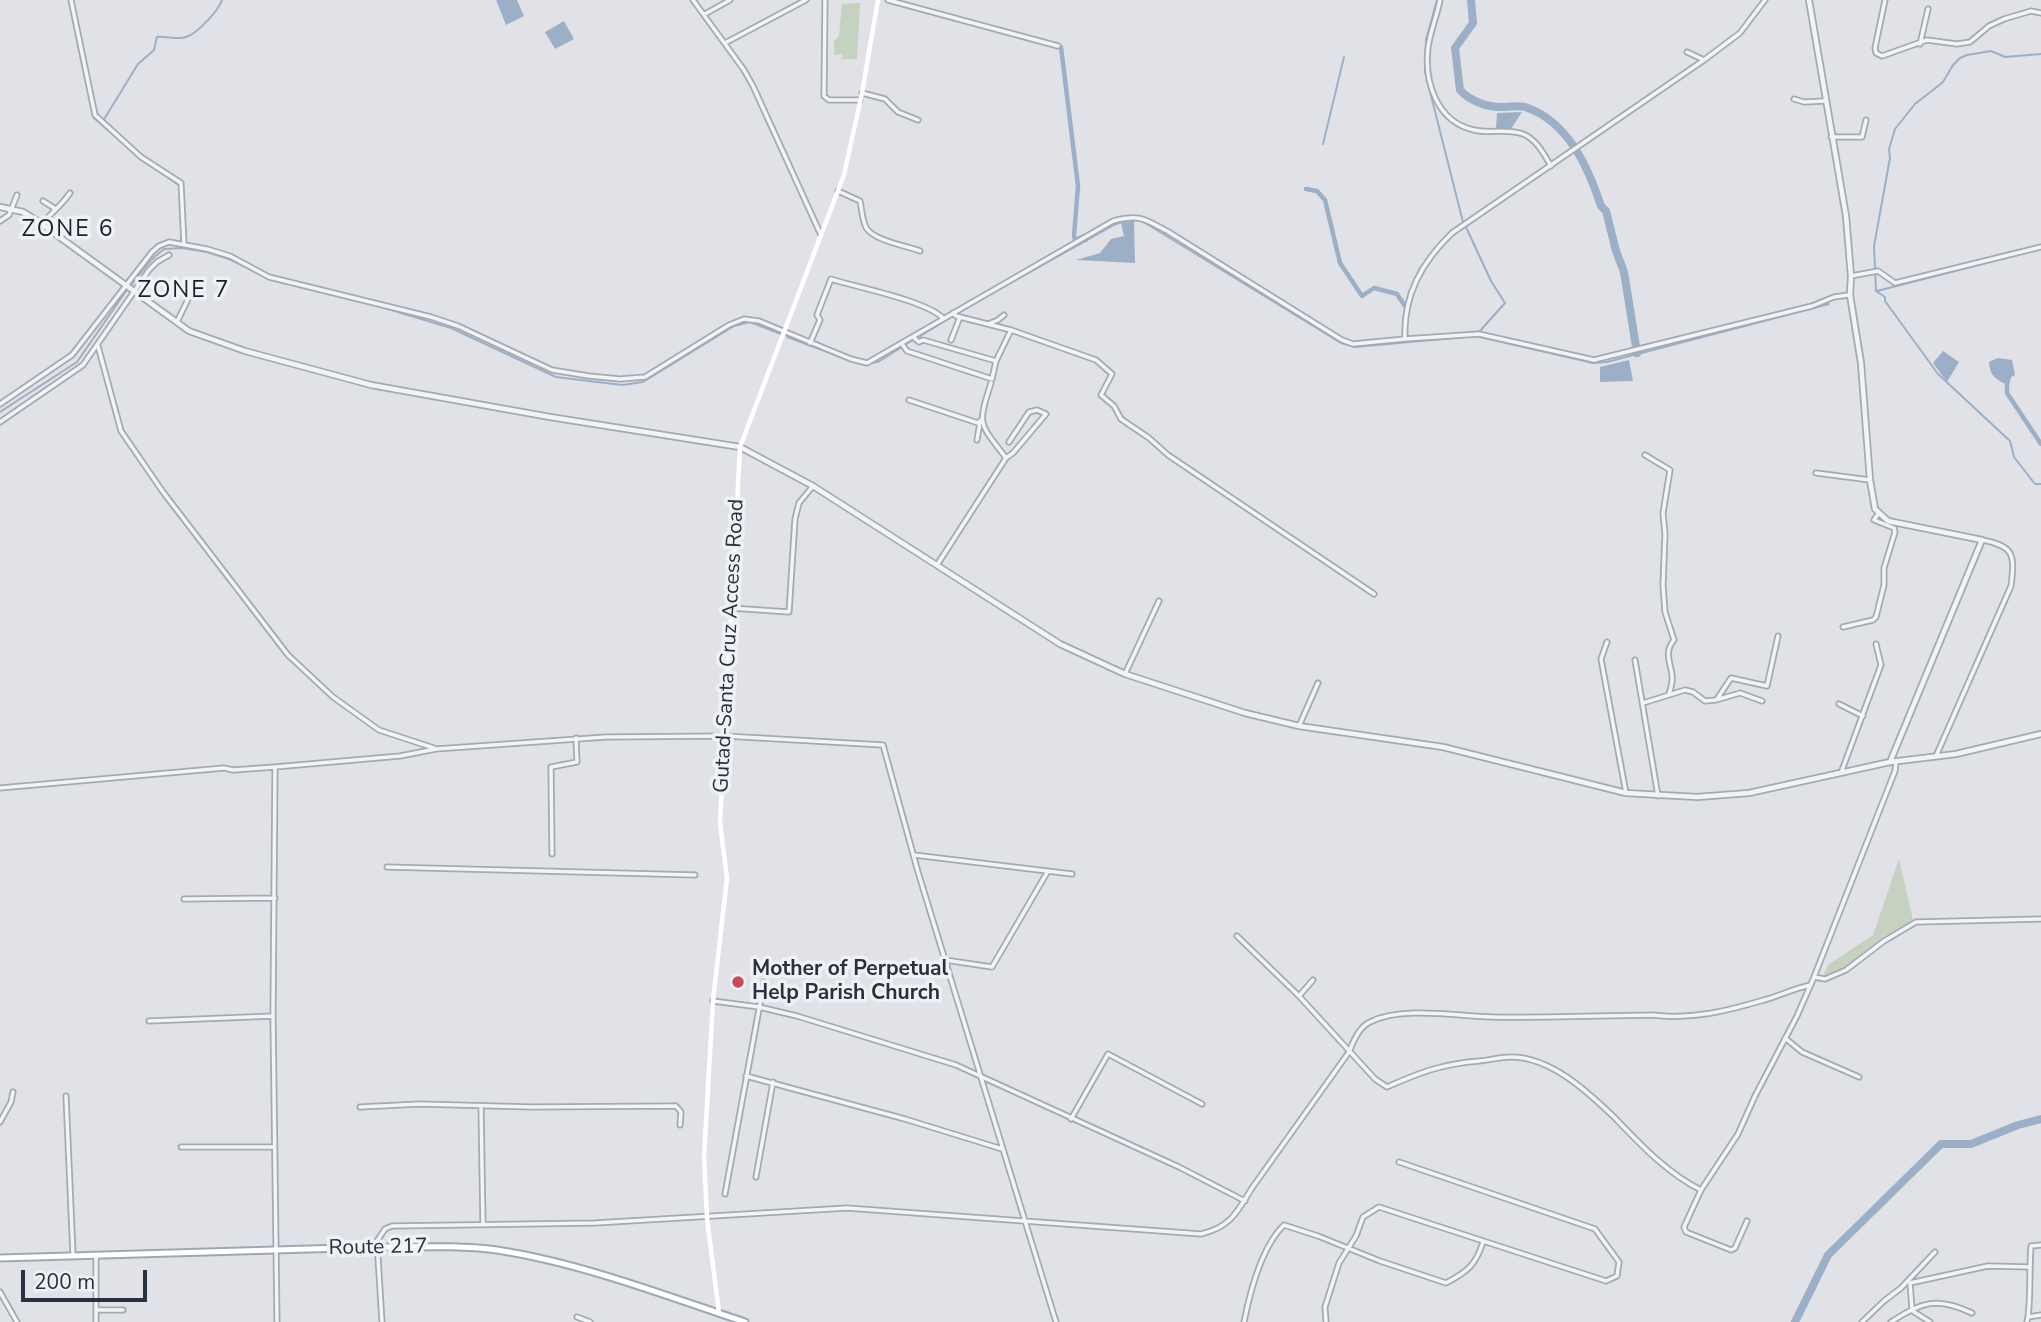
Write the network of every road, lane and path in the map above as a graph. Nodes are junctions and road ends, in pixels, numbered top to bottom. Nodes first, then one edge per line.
1 (71, 0) edge
2 (693, 0) edge
3 (730, 0) edge
4 (806, 0) edge
5 (825, 0) edge
6 (878, 0) edge
7 (888, 0) edge
8 (1440, 0) edge
9 (1765, 0) edge
10 (1809, 0) edge
11 (1885, 0) edge
12 (1928, 9) dead end
13 (2041, 13) edge
14 (705, 14) junction
15 (724, 43) junction
16 (1920, 44) junction
17 (1058, 46) dead end
18 (1687, 52) dead end
19 (1704, 60) junction
20 (862, 93) junction
21 (1794, 99) dead end
22 (861, 100) junction
23 (1825, 101) junction
24 (918, 120) dead end
25 (1866, 120) dead end
26 (1831, 137) junction
27 (1551, 166) junction
28 (838, 191) junction
29 (70, 194) dead end
30 (17, 195) dead end
31 (43, 201) dead end
32 (0, 207) edge
33 (54, 208) junction
34 (13, 209) junction
35 (0, 221) edge
36 (42, 224) junction
37 (820, 233) junction
38 (184, 244) junction
39 (2041, 247) edge
40 (920, 251) dead end
41 (169, 255) dead end
42 (1852, 276) junction
43 (130, 288) junction
44 (190, 295) dead end
45 (1850, 295) junction
46 (953, 313) junction
47 (1004, 315) dead end
48 (960, 317) junction
49 (943, 318) junction
50 (177, 322) junction
51 (986, 325) junction
52 (1012, 330) junction
53 (783, 332) junction
54 (913, 337) junction
55 (1405, 339) junction
56 (951, 340) dead end
57 (810, 343) junction
58 (902, 344) junction
59 (98, 346) junction
60 (996, 361) junction
61 (991, 383) dead end
62 (909, 400) dead end
63 (0, 404) edge
64 (981, 420) junction
65 (0, 422) edge
66 (977, 440) dead end
67 (1009, 442) dead end
68 (740, 447) junction
69 (1644, 455) dead end
70 (1006, 458) junction
71 (1816, 473) dead end
72 (1870, 480) junction
73 (813, 486) junction
74 (1878, 514) junction
75 (1982, 540) junction
76 (937, 565) junction
77 (1374, 594) dead end
78 (1159, 601) dead end
79 (731, 608) junction
80 (1843, 627) dead end
81 (1778, 636) dead end
82 (1607, 642) dead end
83 (1876, 645) dead end
84 (1636, 660) dead end
85 (1125, 674) junction
86 (1318, 683) dead end
87 (1669, 694) junction
88 (1716, 701) junction
89 (1762, 701) dead end
90 (1643, 703) junction
91 (1839, 704) dead end
92 (1863, 716) junction
93 (1299, 726) junction
94 (2041, 734) edge
95 (725, 736) junction
96 (576, 738) junction
97 (436, 749) junction
98 (1936, 756) junction
99 (1893, 762) junction
100 (275, 767) junction
101 (1841, 773) junction
102 (0, 788) edge
103 (1626, 793) junction
104 (1658, 796) junction
105 (552, 854) dead end
106 (914, 855) junction
107 (387, 867) dead end
108 (1048, 871) junction
109 (695, 874) dead end
110 (1072, 874) dead end
111 (275, 898) junction
112 (184, 899) dead end
113 (2041, 919) edge
114 (1237, 936) dead end
115 (945, 960) junction
116 (1814, 977) junction
117 (1312, 980) dead end
118 (764, 982) dead end
119 (1808, 987) junction
120 (1298, 996) junction
121 (713, 1001) junction
122 (759, 1007) junction
123 (273, 1016) junction
124 (149, 1021) dead end
125 (1785, 1038) junction
126 (1349, 1052) junction
127 (980, 1075) junction
128 (746, 1076) junction
129 (1859, 1077) dead end
130 (773, 1082) junction
131 (13, 1092) dead end
132 (66, 1096) dead end
133 (1202, 1104) dead end
134 (481, 1106) junction
135 (360, 1107) dead end
136 (1072, 1119) junction
137 (0, 1122) edge
138 (680, 1125) dead end
139 (181, 1147) dead end
140 (274, 1147) junction
141 (1002, 1149) junction
142 (1399, 1162) dead end
143 (756, 1177) dead end
144 (1701, 1190) junction
145 (725, 1194) dead end
146 (1245, 1201) junction
147 (707, 1218) junction
148 (1747, 1220) dead end
149 (1024, 1222) junction
150 (483, 1225) junction
151 (1483, 1241) junction
152 (2041, 1245) edge
153 (378, 1247) junction
154 (1348, 1249) junction
155 (275, 1251) junction
156 (1935, 1252) dead end
157 (96, 1256) junction
158 (73, 1257) junction
159 (0, 1258) edge
160 (2029, 1266) junction
161 (1910, 1277) junction
162 (1910, 1283) junction
163 (0, 1292) edge
164 (96, 1310) junction
165 (123, 1310) dead end
166 (1912, 1310) junction
167 (1972, 1312) dead end
168 (719, 1313) junction
169 (2041, 1315) edge
170 (577, 1317) dead end
171 (2027, 1320) edge
172 (17, 1322) edge
173 (96, 1322) edge
174 (277, 1322) edge
175 (382, 1322) edge
176 (590, 1322) edge
177 (719, 1322) edge
178 (745, 1322) edge
179 (1056, 1322) edge
180 (1244, 1322) edge
181 (1326, 1322) edge
182 (1862, 1322) edge
183 (1891, 1322) edge
184 (1930, 1322) edge

1 - 38 street
2 - 14 street
3 - 14 street
4 - 15 street
5 - 22 street
6 - 20 main road, Gutad-Santa Cruz Access Road
7 - 17 street
8 - 27 street
9 - 19 street
10 - 23 street
11 - 16 street
12 - 16 street
13 - 16 street
14 - 15 street
15 - 37 street
18 - 19 street
19 - 27 street
20 - 22 main road, Gutad-Santa Cruz Access Road
20 - 24 street
21 - 23 street
22 - 28 main road, Gutad-Santa Cruz Access Road
23 - 26 street
25 - 26 street
26 - 42 street
27 - 55 street
28 - 37 main road, Gutad-Santa Cruz Access Road
28 - 40 street
29 - 33 street
30 - 34 street
31 - 33 street
32 - 34 street
33 - 36 street
34 - 35 street
34 - 36 street
36 - 43 street
37 - 53 main road, Gutad-Santa Cruz Access Road
38 - 43 street
38 - 53 street
39 - 42 street
41 - 43 street
42 - 45 street
43 - 50 street
43 - 59 street
43 - 63 street
44 - 50 street
45 - 55 street
45 - 72 street
46 - 48 street
46 - 49 street
46 - 55 street
47 - 51 street
48 - 51 street
48 - 56 street
49 - 54 street
49 - 57 street
50 - 68 street
51 - 52 street
52 - 60 street
52 - 77 street
53 - 57 street
53 - 68 main road, Gutad-Santa Cruz Access Road
54 - 58 street
54 - 60 street
57 - 58 street
58 - 60 street
59 - 65 street
59 - 97 street
61 - 64 street
62 - 64 street
64 - 66 street
64 - 70 street
67 - 70 street
68 - 73 street
68 - 79 main road, Gutad-Santa Cruz Access Road
69 - 87 street
70 - 76 street
71 - 72 street
72 - 74 street
73 - 76 street
73 - 79 street
74 - 75 street
74 - 80 street
75 - 98 street
75 - 99 street
76 - 85 street
78 - 85 street
79 - 95 main road, Gutad-Santa Cruz Access Road
81 - 88 street
82 - 103 street
83 - 92 street
84 - 90 street
85 - 93 street
86 - 93 street
87 - 88 street
87 - 90 street
88 - 89 street
90 - 104 street
91 - 92 street
92 - 101 street
93 - 103 street
94 - 98 street
95 - 96 street
95 - 106 street
95 - 121 main road, Gutad-Santa Cruz Access Road
96 - 97 street
96 - 105 street
97 - 100 street
98 - 99 street
99 - 101 street
99 - 116 street
100 - 102 street
100 - 111 street
101 - 104 street
103 - 104 street
106 - 108 street
106 - 115 street
107 - 109 street
108 - 110 street
108 - 115 street
111 - 112 street
111 - 123 street
113 - 116 street
114 - 120 street
115 - 127 street
116 - 119 street
117 - 120 street
118 - 122 street
119 - 125 street
119 - 126 street
120 - 126 street
121 - 122 street
121 - 147 main road, Gutad-Santa Cruz Access Road
122 - 127 street
122 - 128 street
123 - 124 street
123 - 140 street
125 - 129 street
125 - 144 street
126 - 144 street
126 - 146 street
127 - 136 street
127 - 141 street
128 - 130 street
128 - 145 street
130 - 141 street
130 - 143 street
131 - 137 street
132 - 158 street
133 - 136 street
134 - 135 street
134 - 138 street
134 - 150 street
136 - 146 street
139 - 140 street
140 - 155 street
141 - 149 street
142 - 151 street
144 - 148 street
146 - 149 street
147 - 149 street
147 - 150 street
147 - 168 main road, Gutad-Santa Cruz Access Road
149 - 179 street
150 - 153 street
151 - 154 street
151 - 154 street
152 - 160 street
153 - 155 main road, Route 217
153 - 168 main road, Route 217
153 - 175 street
154 - 180 street
154 - 181 street
155 - 157 main road, Route 217
155 - 174 street
156 - 161 street
157 - 158 main road, Route 217
157 - 164 street
158 - 159 main road, Route 217
160 - 162 street
160 - 171 street
161 - 162 street
161 - 182 street
162 - 166 street
163 - 172 street
164 - 165 street
164 - 173 street
166 - 167 street
166 - 183 street
166 - 184 street
168 - 177 street
168 - 178 main road, Route 217
169 - 171 street
170 - 176 street

